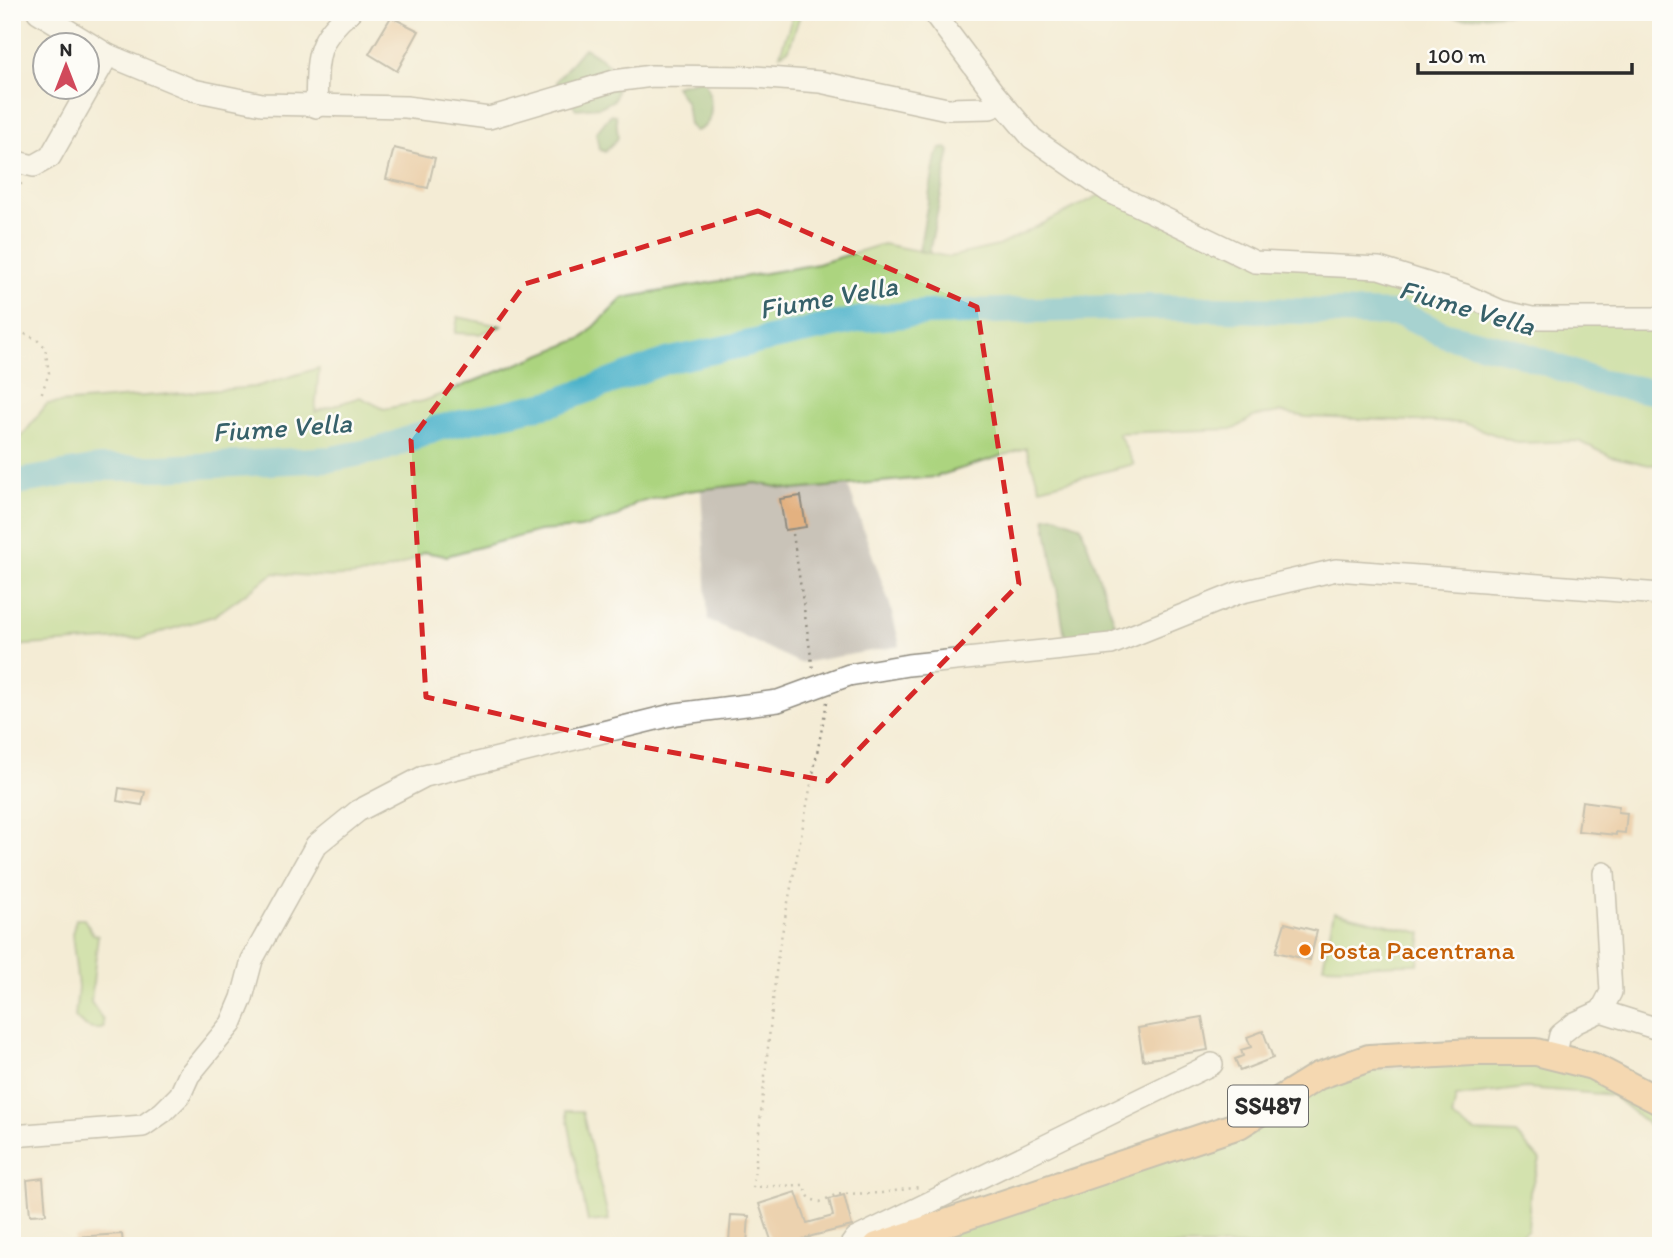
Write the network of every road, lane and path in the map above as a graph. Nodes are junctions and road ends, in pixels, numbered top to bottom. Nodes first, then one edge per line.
1 (38, 12) edge
2 (350, 12) edge
3 (933, 12) edge
4 (108, 55) junction
5 (1002, 103) junction
6 (316, 107) junction
7 (12, 161) edge
8 (1661, 318) edge
9 (12, 328) edge
10 (41, 395) dead end
11 (793, 534) dead end
12 (1661, 594) edge
13 (823, 684) junction
14 (1604, 873) dead end
15 (1601, 1011) junction
16 (1661, 1030) edge
17 (1555, 1057) junction
18 (1212, 1064) dead end
19 (1661, 1102) edge
20 (12, 1136) edge
21 (922, 1186) dead end
22 (850, 1246) edge
23 (877, 1246) edge

1 - 4 street
2 - 6 street
3 - 5 street
4 - 6 street
4 - 7 street
5 - 6 street
5 - 8 street
9 - 10 path
11 - 13 path
12 - 13 street
13 - 20 street
13 - 21 path
14 - 15 street
15 - 16 street
15 - 17 street
17 - 19 main road, SS487
17 - 23 main road, SS487
18 - 22 street

